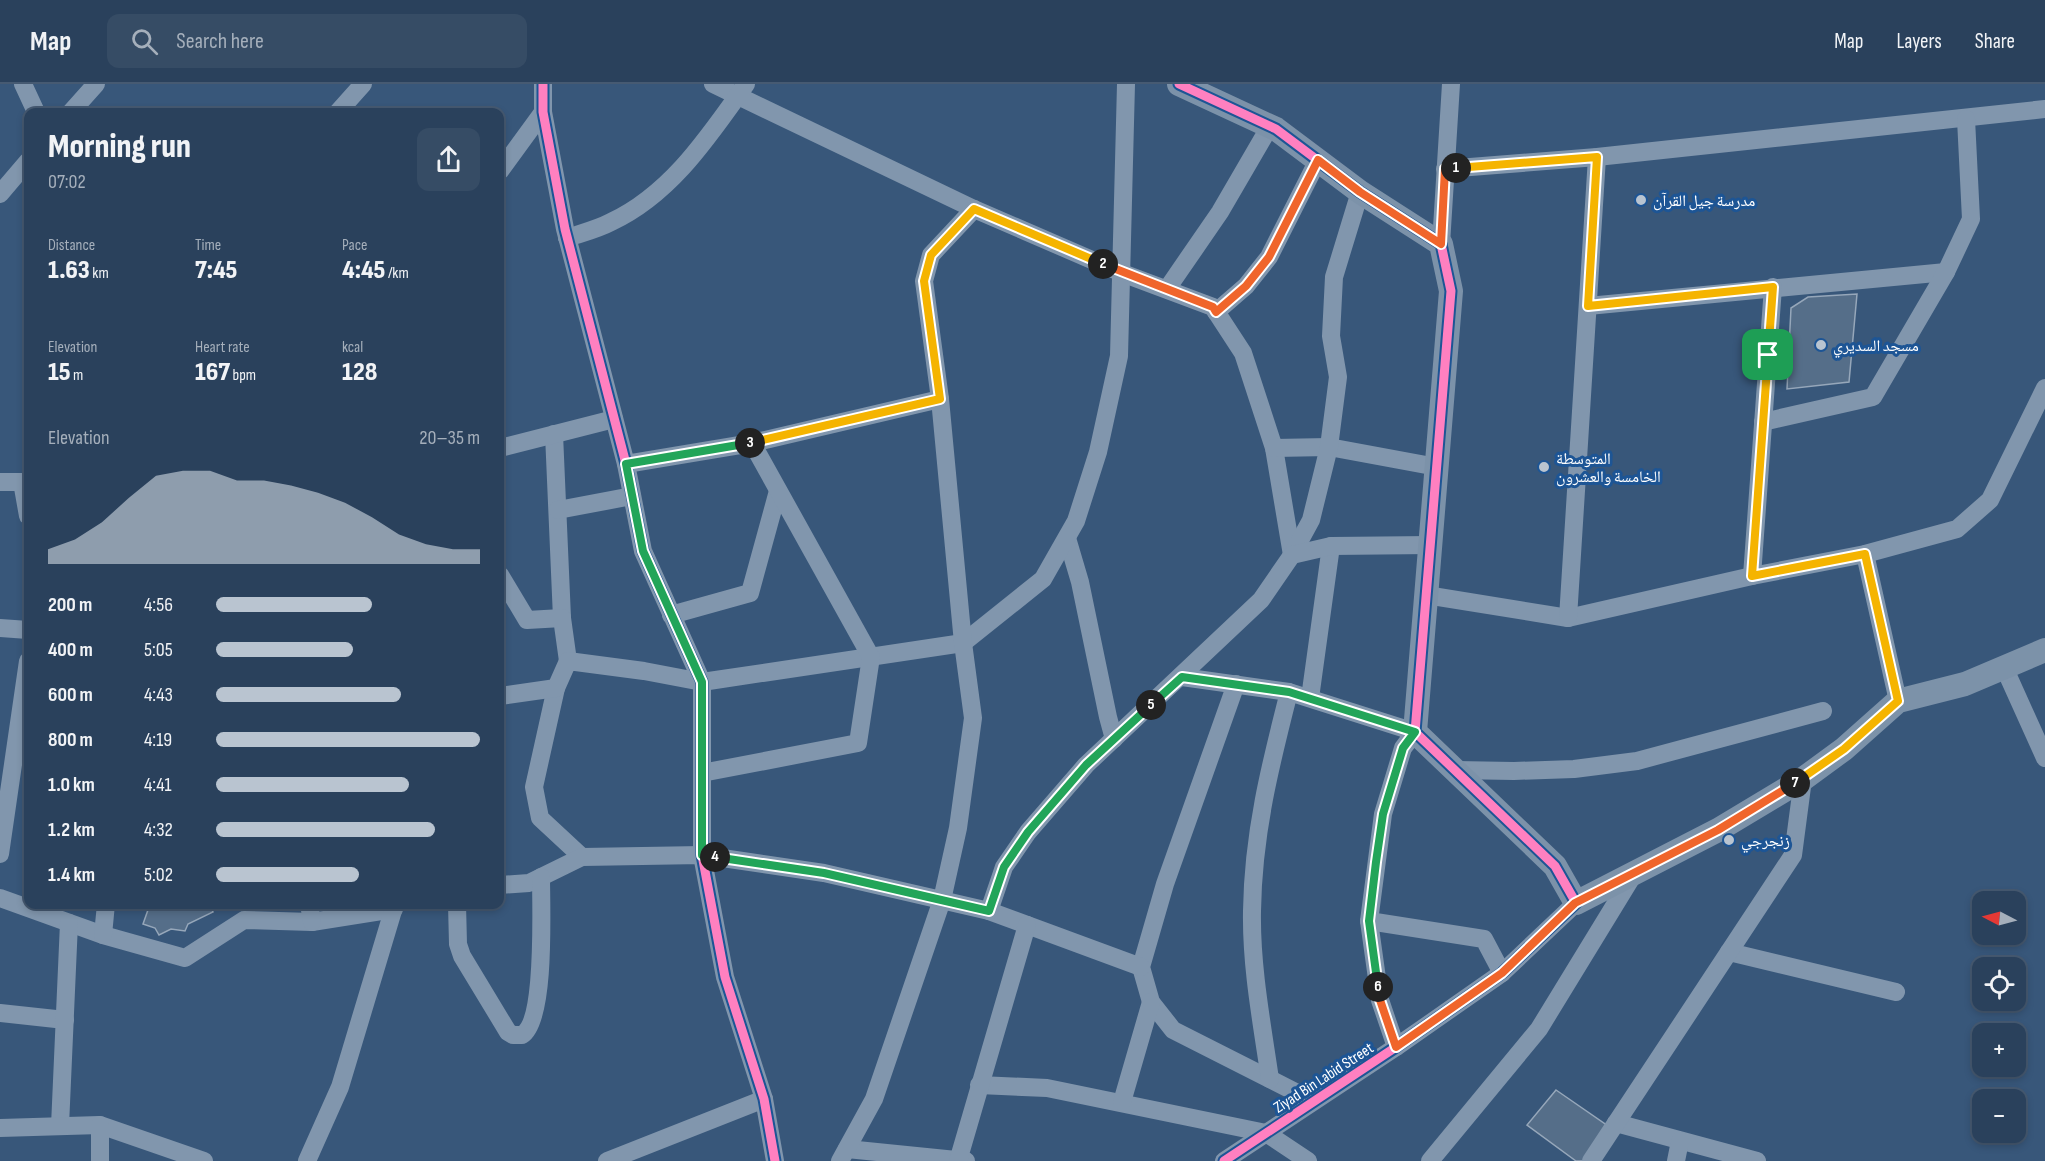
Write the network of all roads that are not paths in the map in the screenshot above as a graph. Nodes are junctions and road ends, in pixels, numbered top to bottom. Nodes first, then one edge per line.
1 (23, 84) edge
2 (96, 84) edge
3 (363, 84) edge
4 (543, 84) edge
5 (713, 84) edge
6 (1126, 84) edge
7 (1179, 84) edge
8 (1451, 84) edge
9 (742, 90) edge
10 (34, 108) edge
11 (75, 108) edge
12 (342, 108) edge
13 (2045, 109) edge
14 (543, 112) junction
15 (1966, 119) junction
16 (1270, 126) junction
17 (1597, 157) junction
18 (1318, 160) junction
19 (24, 166) edge
20 (504, 166) edge
21 (1445, 169) junction
22 (1360, 192) junction
23 (0, 194) edge
24 (974, 209) junction
25 (567, 237) junction
26 (1441, 244) junction
27 (1946, 272) junction
28 (1122, 273) junction
29 (1773, 287) junction
30 (1167, 289) junction
31 (1588, 306) junction
32 (1216, 312) junction
33 (2045, 388) edge
34 (940, 399) junction
35 (614, 418) junction
36 (1763, 422) junction
37 (554, 434) junction
38 (752, 443) junction
39 (504, 447) edge
40 (1329, 447) junction
41 (1274, 448) junction
42 (626, 464) junction
43 (1437, 467) junction
44 (24, 478) edge
45 (24, 479) edge
46 (0, 482) edge
47 (778, 490) junction
48 (0, 496) edge
49 (632, 496) junction
50 (558, 510) junction
51 (1067, 538) junction
52 (1431, 545) junction
53 (1331, 546) junction
54 (1865, 554) junction
55 (1292, 555) junction
56 (1752, 576) junction
57 (504, 582) edge
58 (1426, 595) junction
59 (671, 615) junction
60 (562, 618) junction
61 (1568, 618) junction
62 (0, 628) edge
63 (24, 630) edge
64 (963, 643) junction
65 (2045, 650) edge
66 (871, 657) junction
67 (568, 661) junction
68 (2004, 667) junction
69 (1182, 677) junction
70 (702, 682) junction
71 (1236, 684) junction
72 (556, 688) junction
73 (24, 689) edge
74 (1289, 692) junction
75 (504, 695) edge
76 (1310, 698) junction
77 (1898, 701) junction
78 (1823, 711) dead end
79 (1415, 732) junction
80 (1114, 739) junction
81 (2045, 758) edge
82 (1455, 770) junction
83 (702, 773) junction
84 (1803, 778) junction
85 (0, 854) edge
86 (702, 855) junction
87 (582, 857) junction
88 (1636, 870) junction
89 (541, 877) junction
90 (504, 885) edge
91 (0, 898) edge
92 (942, 900) junction
93 (1575, 903) junction
94 (24, 907) edge
95 (30, 909) edge
96 (106, 909) edge
97 (366, 909) edge
98 (393, 909) edge
99 (457, 909) edge
100 (989, 911) junction
101 (311, 913) edge
102 (1369, 921) junction
103 (69, 923) junction
104 (1027, 925) junction
105 (103, 935) junction
106 (1729, 952) junction
107 (1141, 967) junction
108 (1502, 973) junction
109 (1896, 992) dead end
110 (1151, 1002) junction
111 (0, 1013) edge
112 (65, 1020) junction
113 (1396, 1047) junction
114 (1270, 1079) junction
115 (979, 1085) junction
116 (764, 1099) junction
117 (1313, 1101) junction
118 (1122, 1102) junction
119 (1616, 1123) junction
120 (100, 1125) junction
121 (60, 1126) junction
122 (0, 1128) edge
123 (1266, 1133) junction
124 (1680, 1141) junction
125 (844, 1155) edge
126 (100, 1161) edge
127 (204, 1161) edge
128 (307, 1161) edge
129 (607, 1161) edge
130 (775, 1161) edge
131 (958, 1161) edge
132 (966, 1161) edge
133 (1224, 1161) edge
134 (1308, 1161) edge
135 (1430, 1161) edge
136 (1591, 1161) edge
137 (1676, 1161) edge
138 (1757, 1161) edge

1 - 10 street
2 - 11 street
3 - 12 street
4 - 14 street
5 - 9 street
6 - 28 street
7 - 16 street
8 - 21 street
9 - 24 street
9 - 25 street
13 - 15 street
14 - 20 street
14 - 25 street
15 - 17 street
15 - 27 street
16 - 18 street
16 - 30 street
17 - 21 street
17 - 31 street
18 - 22 street
18 - 32 street
19 - 23 street
21 - 26 street
22 - 26 street
22 - 40 street
24 - 28 street
24 - 34 street
25 - 35 street
26 - 43 street
27 - 29 street
27 - 36 street
28 - 30 street
28 - 51 street
29 - 31 street
29 - 36 street
30 - 32 street
31 - 61 street
32 - 41 street
33 - 54 street
34 - 38 street
34 - 64 street
35 - 37 street
35 - 42 street
36 - 56 street
37 - 39 street
37 - 50 street
38 - 42 street
38 - 47 street
40 - 41 street
40 - 43 street
40 - 55 street
41 - 55 street
42 - 49 street
43 - 52 street
44 - 46 street
45 - 48 street
47 - 59 street
47 - 66 street
49 - 50 street
49 - 59 street
50 - 60 street
51 - 64 street
51 - 80 street
52 - 53 street
52 - 58 street
53 - 55 street
53 - 76 street
54 - 56 street
54 - 77 street
55 - 69 street
56 - 61 street
57 - 60 street
58 - 61 street
58 - 79 street
59 - 70 street
60 - 67 street
62 - 63 street
64 - 66 street
64 - 92 street
65 - 68 street, Ziyad Bin Labid Street
66 - 70 street
66 - 83 street
67 - 70 street
67 - 72 street
68 - 77 street, Ziyad Bin Labid Street
68 - 81 street
69 - 71 street
69 - 80 street
70 - 83 street
71 - 74 street
71 - 107 street
72 - 75 street
72 - 87 street
73 - 85 street
74 - 76 street
74 - 114 street
76 - 79 street
77 - 84 street, Ziyad Bin Labid Street
78 - 82 street
79 - 82 street
79 - 102 street
80 - 100 street
82 - 93 street
83 - 86 street
84 - 88 street, Ziyad Bin Labid Street
84 - 106 street
86 - 87 street
86 - 92 street
86 - 116 street
87 - 89 street
88 - 93 street, Ziyad Bin Labid Street
88 - 135 street
89 - 90 street
89 - 99 street
91 - 94 street
92 - 100 street
92 - 125 street
93 - 108 street, Ziyad Bin Labid Street
95 - 103 street
96 - 105 street
97 - 101 street
98 - 128 street
100 - 104 street
101 - 105 street
102 - 108 street
102 - 113 street
103 - 105 street
103 - 112 street
104 - 107 street
104 - 115 street
106 - 109 street
106 - 119 street
107 - 110 street
108 - 113 street, Ziyad Bin Labid Street
110 - 114 street
110 - 118 street
111 - 112 street
112 - 121 street
113 - 117 street, Ziyad Bin Labid Street
114 - 117 street
115 - 118 street
115 - 131 street
116 - 129 street
116 - 130 street
117 - 123 street, Ziyad Bin Labid Street
118 - 123 street
119 - 124 street
119 - 136 street
120 - 121 street
120 - 126 street
120 - 127 street
121 - 122 street
123 - 133 street, Ziyad Bin Labid Street
123 - 134 street
124 - 137 street
124 - 138 street
125 - 131 street
131 - 132 street

